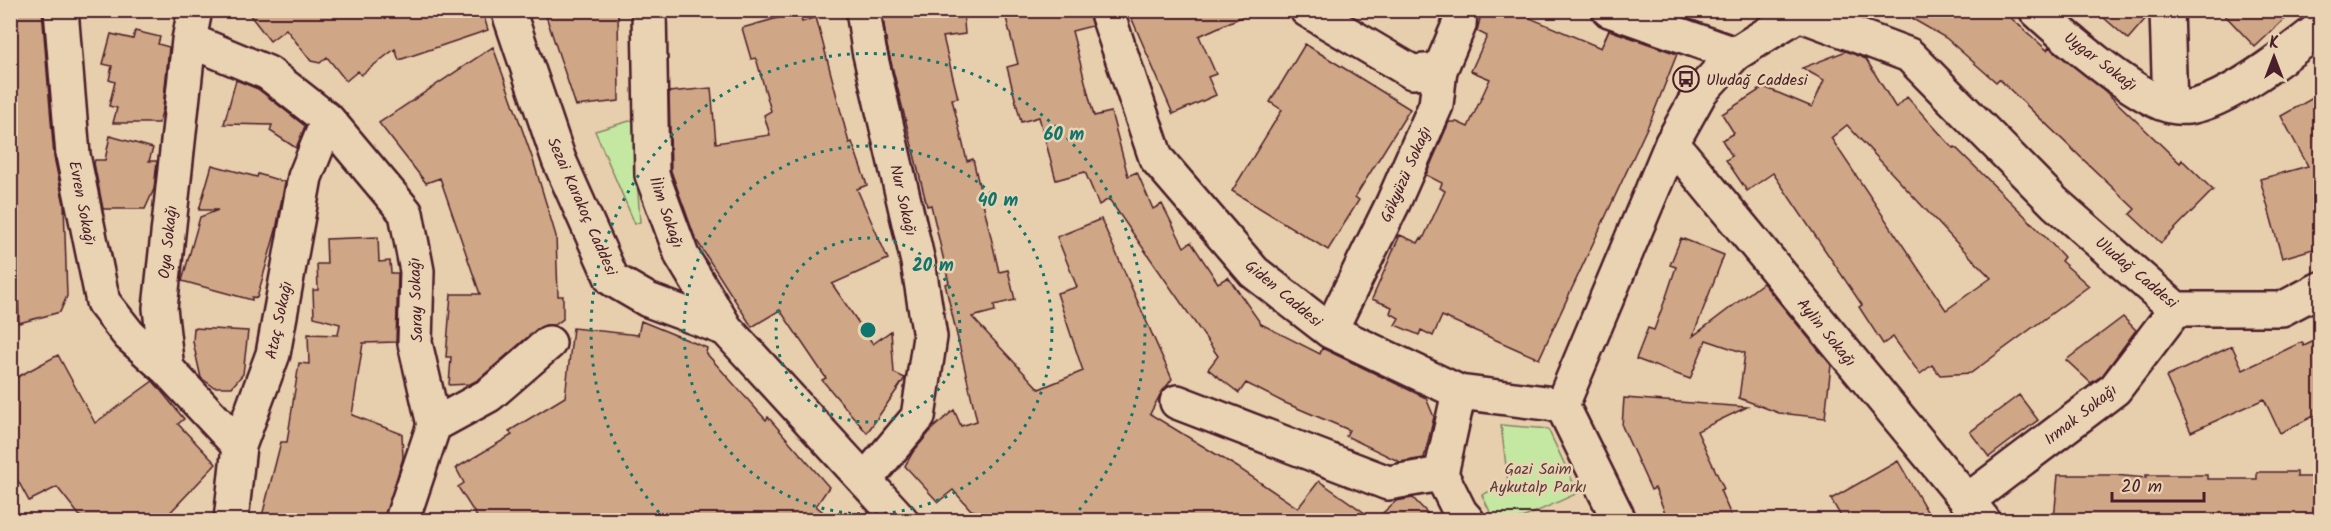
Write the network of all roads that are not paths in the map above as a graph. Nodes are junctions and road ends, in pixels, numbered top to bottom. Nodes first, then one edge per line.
1 (61, 10) edge
2 (508, 10) edge
3 (649, 10) edge
4 (863, 10) edge
5 (1106, 10) edge
6 (1307, 10) edge
7 (1460, 10) edge
8 (1609, 10) edge
9 (2036, 10) edge
10 (2168, 10) edge
11 (1799, 12) edge
12 (192, 25) edge
13 (2320, 28) edge
14 (1735, 54) junction
15 (1440, 70) junction
16 (2170, 106) junction
17 (328, 120) junction
18 (1672, 143) junction
19 (2320, 289) edge
20 (2176, 309) junction
21 (726, 329) junction
22 (1330, 331) junction
23 (549, 343) dead end
24 (167, 369) junction
25 (1459, 392) junction
26 (1177, 402) dead end
27 (1562, 405) junction
28 (434, 425) junction
29 (239, 446) junction
30 (1441, 474) junction
31 (865, 480) junction
32 (1975, 511) edge
33 (231, 520) edge
34 (402, 520) edge
35 (901, 520) edge
36 (1467, 520) edge
37 (1619, 520) edge

1 - 24 street, Evren Sokağı
2 - 21 street, Sezai Karakoç Caddesi
3 - 21 street, İlim Sokağı
4 - 31 street, Nur Sokağı
5 - 22 street, Giden Caddesi
6 - 15 street
7 - 15 street, Gökyüzü Sokağı
8 - 14 street
9 - 16 street, Uygar Sokağı
10 - 16 street
11 - 14 street, Uludağ Caddesi
11 - 20 street, Uludağ Caddesi
12 - 17 street, Saray Sokağı
12 - 24 street, Oya Sokağı
13 - 16 street
14 - 18 street, Uludağ Caddesi
15 - 22 street, Gökyüzü Sokağı
17 - 28 street, Saray Sokağı
17 - 29 street, Ataç Sokağı
18 - 27 street, Uludağ Caddesi
18 - 32 street, Aylin Sokağı
19 - 20 street, Uludağ Caddesi
20 - 32 street, Irmak Sokağı
21 - 31 street, Sezai Karakoç Caddesi
22 - 25 street, Giden Caddesi
23 - 28 street
24 - 29 street
25 - 27 street, Giden Caddesi
25 - 30 street
26 - 30 street
27 - 37 street
28 - 34 street
29 - 33 street, Ataç Sokağı
30 - 36 street
31 - 35 street, Sezai Karakoç Caddesi

